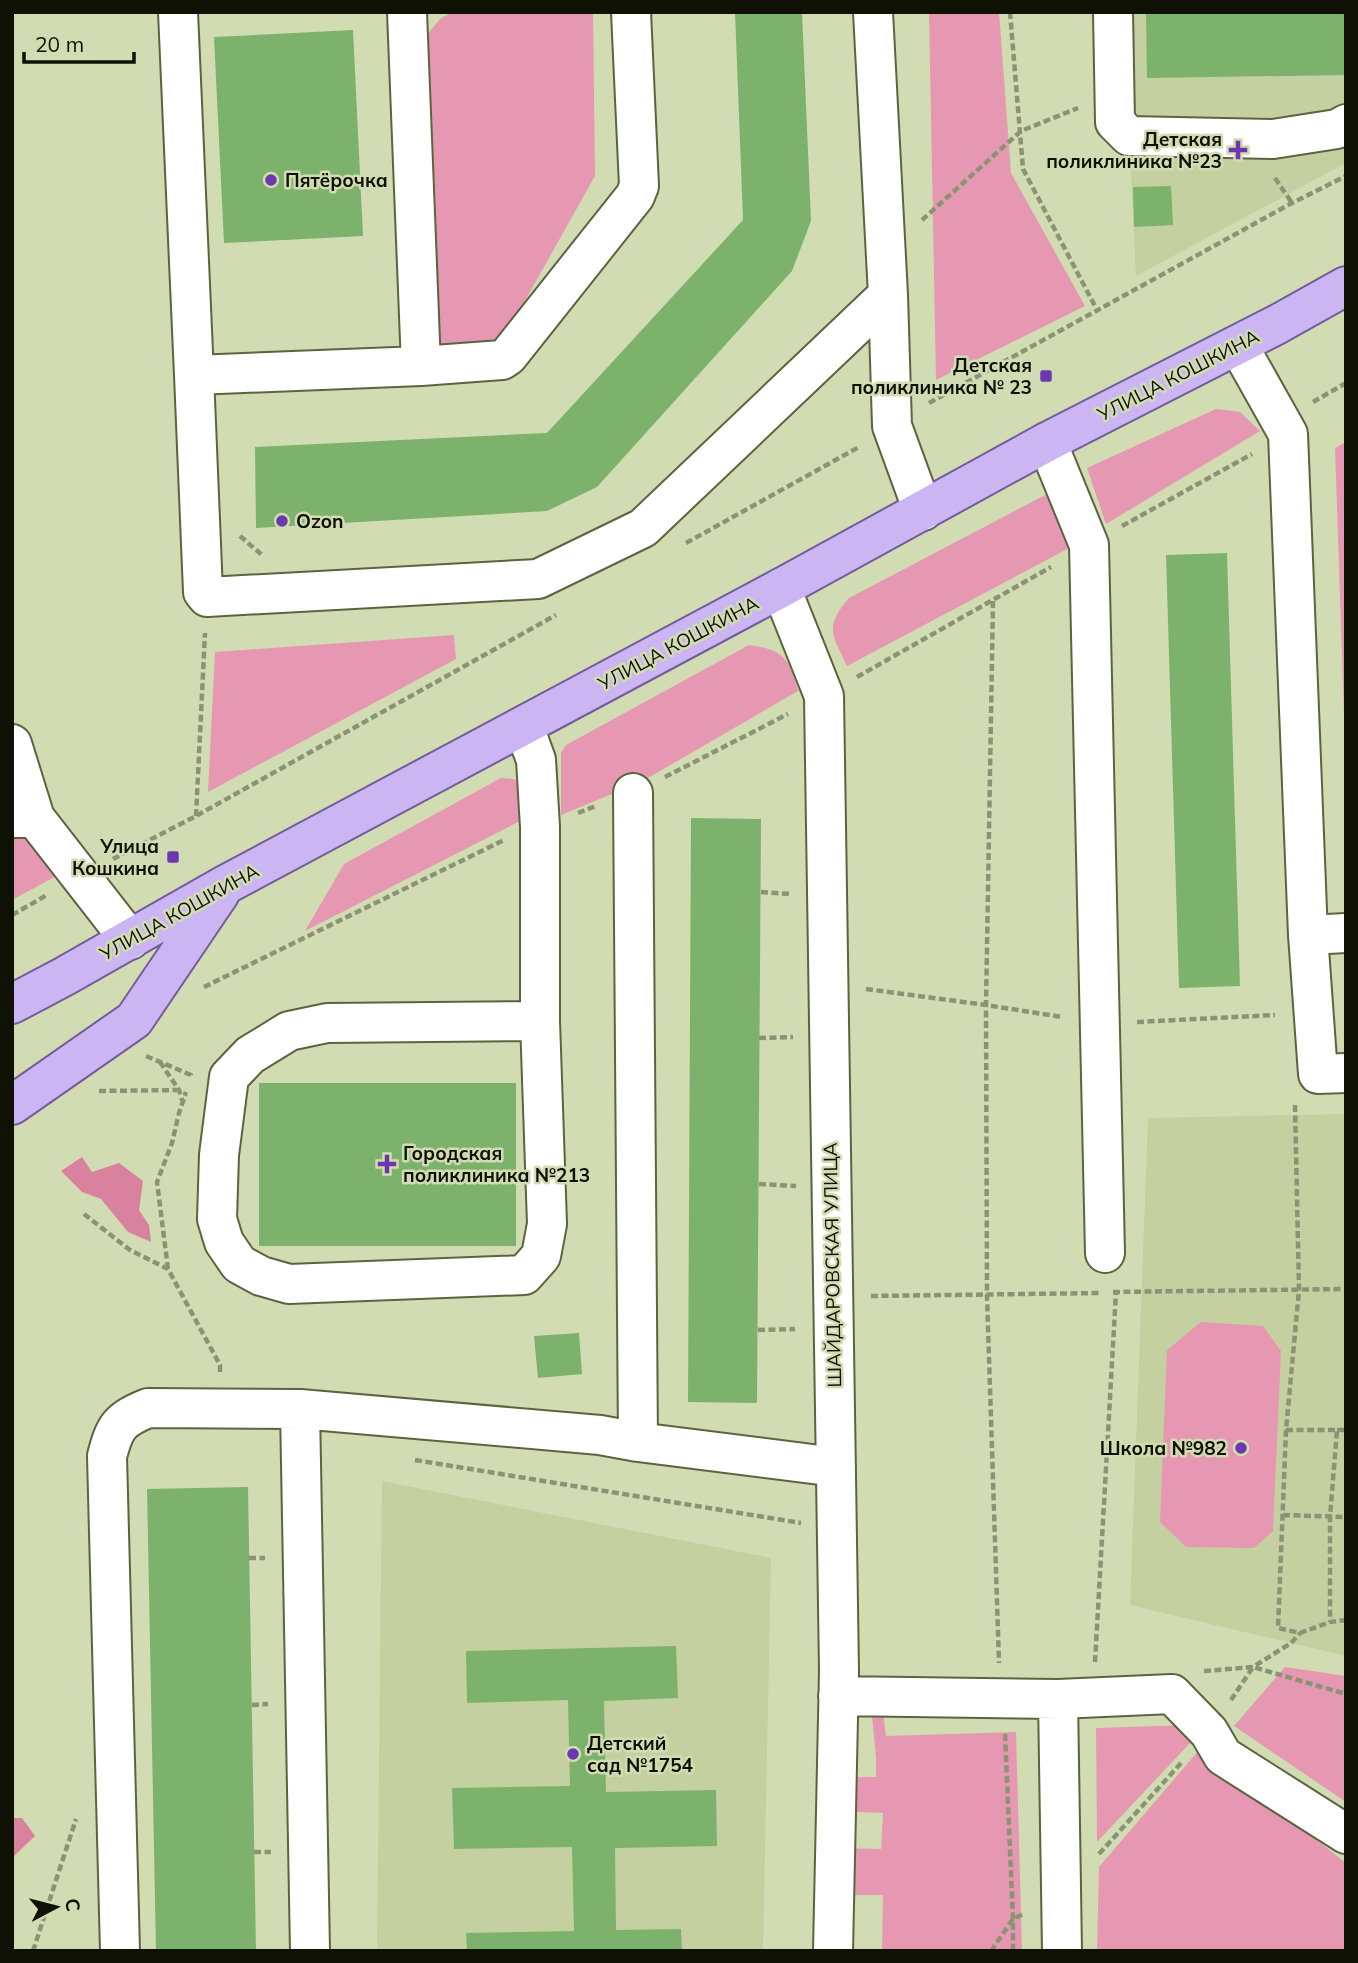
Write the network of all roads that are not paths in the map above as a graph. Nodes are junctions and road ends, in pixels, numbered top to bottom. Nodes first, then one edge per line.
1 (177, 12) edge
2 (407, 12) edge
3 (631, 12) edge
4 (873, 12) edge
5 (1113, 12) edge
6 (1346, 124) edge
7 (1346, 286) edge
8 (888, 295) junction
9 (1238, 345) junction
10 (421, 366) junction
11 (194, 375) junction
12 (1047, 442) junction
13 (923, 511) junction
14 (781, 588) junction
15 (524, 727) junction
16 (12, 744) edge
17 (633, 793) dead end
18 (24, 818) edge
19 (225, 885) junction
20 (1346, 933) edge
21 (1308, 935) junction
22 (130, 940) junction
23 (12, 1004) edge
24 (540, 1021) junction
25 (1332, 1073) edge
26 (12, 1105) edge
27 (1105, 1254) dead end
28 (300, 1409) junction
29 (638, 1442) junction
30 (836, 1466) junction
31 (838, 1696) junction
32 (1058, 1699) junction
33 (1346, 1834) edge
34 (120, 1951) edge
35 (310, 1951) edge
36 (833, 1951) edge
37 (1062, 1951) edge

1 - 11 street
2 - 10 street
3 - 10 street
4 - 8 street
5 - 6 street
7 - 9 main road, УЛИЦА КОШКИНА
8 - 11 street
8 - 13 street
9 - 12 main road, УЛИЦА КОШКИНА
9 - 21 street
10 - 11 street
12 - 13 main road, УЛИЦА КОШКИНА
12 - 27 street
13 - 14 main road, УЛИЦА КОШКИНА
14 - 15 main road, УЛИЦА КОШКИНА
14 - 30 street, ШАЙДАРОВСКАЯ УЛИЦА
15 - 19 main road, УЛИЦА КОШКИНА
15 - 24 street
16 - 18 street
17 - 29 street
18 - 22 street
19 - 22 main road, УЛИЦА КОШКИНА
19 - 26 main road
20 - 21 street
21 - 25 street
22 - 23 main road, УЛИЦА КОШКИНА
24 - 24 street
28 - 29 street
28 - 34 street
28 - 35 street
29 - 30 street
30 - 31 street, ШАЙДАРОВСКАЯ УЛИЦА
31 - 32 street
31 - 36 street, ШАЙДАРОВСКАЯ УЛИЦА
32 - 33 street
32 - 37 street

